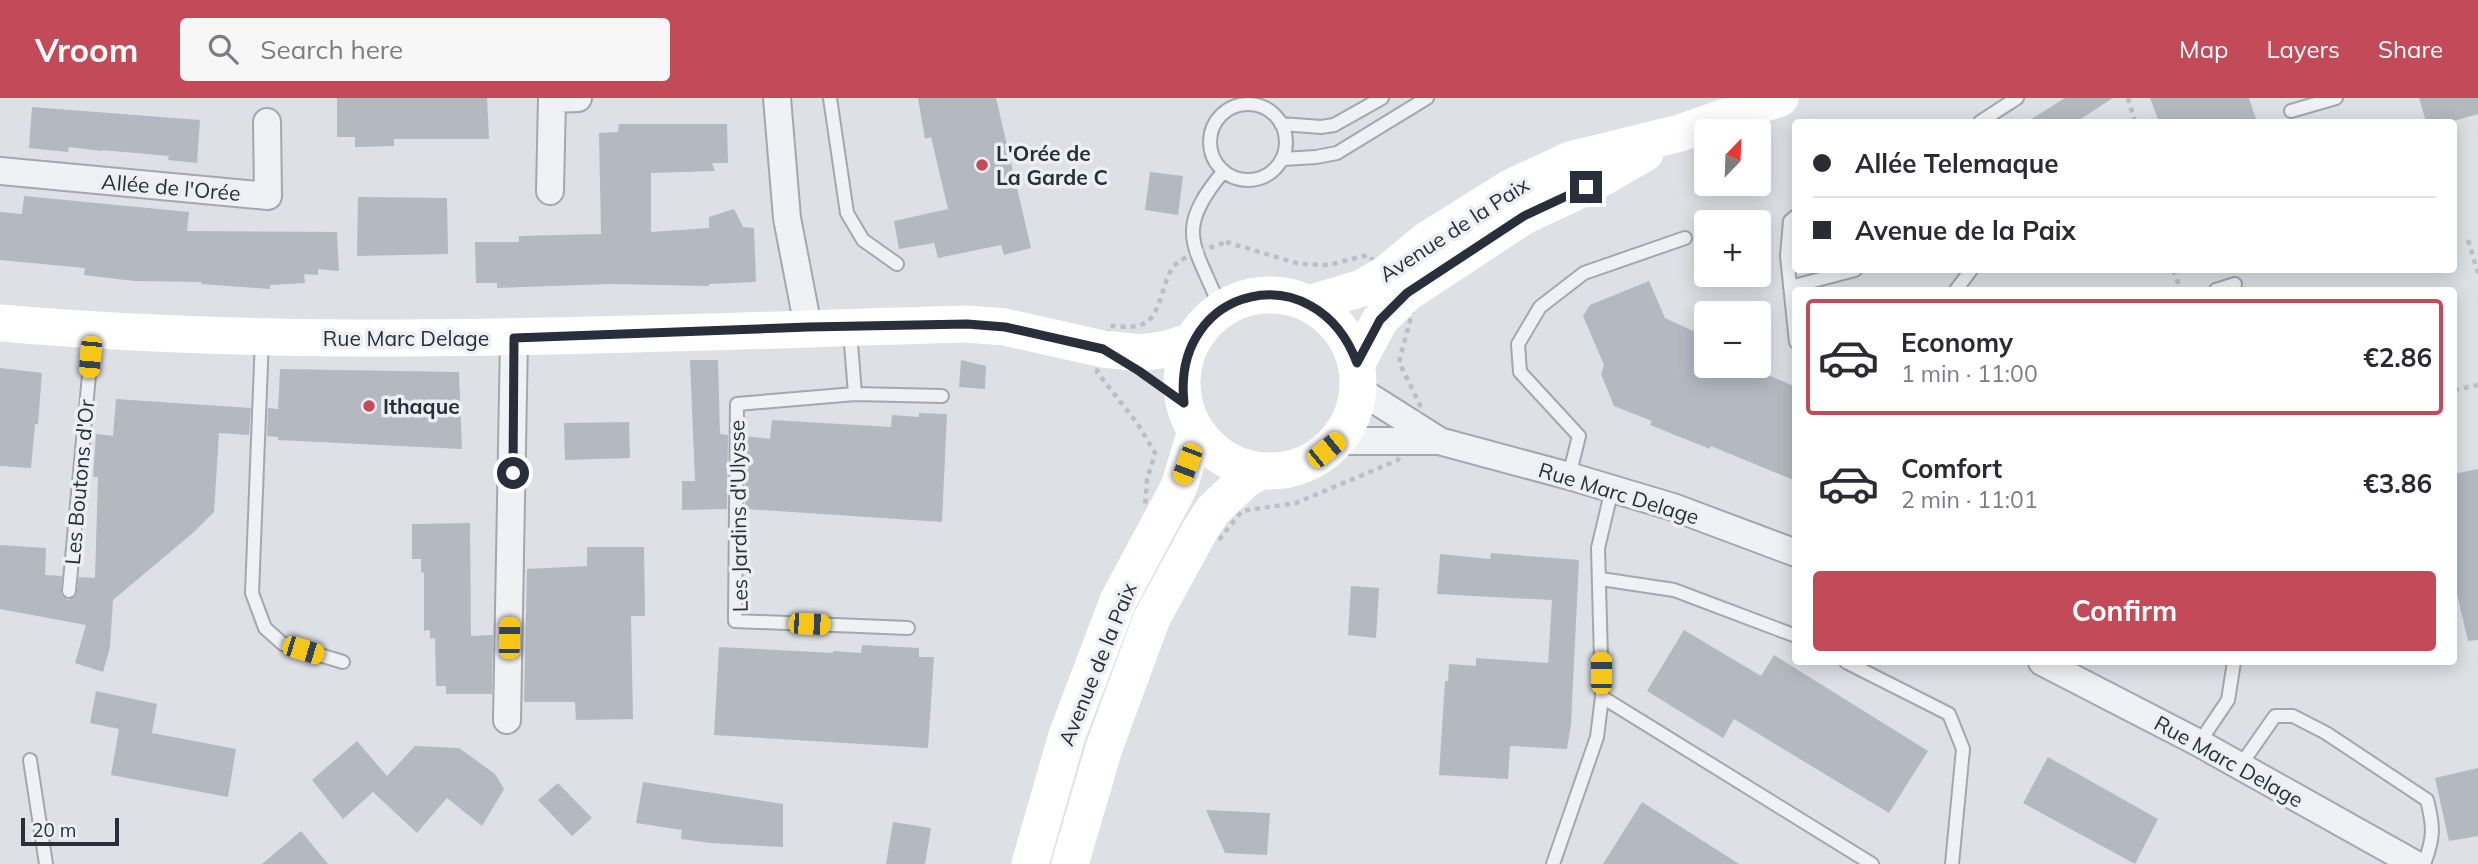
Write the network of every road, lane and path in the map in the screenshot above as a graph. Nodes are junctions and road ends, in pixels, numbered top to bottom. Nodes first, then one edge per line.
1 (578, 98) edge
2 (777, 98) edge
3 (830, 98) edge
4 (1382, 98) edge
5 (1427, 98) edge
6 (1780, 98) edge
7 (2017, 98) edge
8 (2128, 98) edge
9 (2336, 98) edge
10 (2291, 111) dead end
11 (1985, 119) edge
12 (2135, 119) edge
13 (267, 122) dead end
14 (1281, 124) junction
15 (1680, 133) junction
16 (1283, 159) junction
17 (0, 171) edge
18 (1223, 172) junction
19 (550, 191) dead end
20 (1792, 219) edge
21 (1685, 238) dead end
22 (2468, 240) dead end
23 (1196, 253) junction
24 (897, 264) dead end
25 (1380, 265) dead end
26 (1844, 273) edge
27 (2478, 273) edge
28 (2235, 284) dead end
29 (1790, 287) junction
30 (2226, 287) edge
31 (1415, 302) dead end
32 (1309, 304) junction
33 (1792, 305) edge
34 (1221, 310) junction
35 (0, 323) edge
36 (808, 327) junction
37 (850, 327) junction
38 (93, 331) junction
39 (262, 338) junction
40 (514, 338) junction
41 (1192, 341) junction
42 (1103, 349) junction
43 (1358, 376) junction
44 (2478, 385) edge
45 (2457, 389) edge
46 (855, 394) junction
47 (943, 396) dead end
48 (1422, 407) dead end
49 (1190, 417) junction
50 (1338, 441) junction
51 (1439, 441) junction
52 (1398, 460) dead end
53 (1261, 471) junction
54 (1569, 476) junction
55 (1612, 489) junction
56 (1145, 506) dead end
57 (1218, 541) dead end
58 (1792, 551) edge
59 (1601, 579) junction
60 (69, 590) dead end
61 (908, 628) dead end
62 (1792, 634) edge
63 (343, 662) dead end
64 (1852, 665) edge
65 (2048, 665) edge
66 (2234, 665) edge
67 (1602, 697) junction
68 (507, 720) dead end
69 (2199, 743) junction
70 (30, 760) dead end
71 (2240, 766) junction
72 (46, 864) edge
73 (1030, 864) edge
74 (1070, 864) edge
75 (1553, 864) edge
76 (1872, 864) edge
77 (1952, 864) edge
78 (2415, 864) edge
79 (2424, 864) edge

1 - 19 street
2 - 36 street
3 - 24 lane
4 - 14 lane
5 - 16 lane
6 - 15 main road, Avenue de la Paix
7 - 11 lane
8 - 12 path
9 - 10 lane
13 - 17 street, Allée de l'Orée
14 - 16 lane
14 - 18 lane
15 - 32 main road, Avenue de la Paix
15 - 43 main road, Avenue de la Paix
16 - 18 lane
18 - 23 lane
20 - 29 lane
21 - 54 lane
22 - 27 path
23 - 25 path
23 - 34 lane
23 - 42 path
26 - 29 lane
28 - 30 lane
29 - 33 lane
31 - 48 path
32 - 34 main road
32 - 43 main road
34 - 41 main road
35 - 38 main road, Rue Marc Delage
36 - 37 main road, Rue Marc Delage
36 - 40 main road, Rue Marc Delage
37 - 42 main road, Rue Marc Delage
37 - 46 lane
38 - 39 main road, Rue Marc Delage
38 - 60 lane, Les Boutons d'Or
39 - 40 main road, Rue Marc Delage
39 - 63 lane
40 - 68 street
41 - 42 main road, Rue Marc Delage
41 - 49 main road
42 - 49 main road, Rue Marc Delage
42 - 56 path
43 - 50 main road
43 - 51 street, Rue Marc Delage
44 - 45 path
46 - 47 lane, Les Jardins d'Ulysse
46 - 61 lane, Les Jardins d'Ulysse
49 - 53 main road
49 - 73 main road, Avenue de la Paix
50 - 51 street, Rue Marc Delage
50 - 53 main road
51 - 54 street, Rue Marc Delage
52 - 57 path
53 - 74 main road, Avenue de la Paix
54 - 55 street, Rue Marc Delage
55 - 58 street, Rue Marc Delage
55 - 59 lane
59 - 62 lane
59 - 67 lane
64 - 77 lane
65 - 69 street, Rue Marc Delage
66 - 69 lane
67 - 75 lane
67 - 76 lane
69 - 71 street, Rue Marc Delage
70 - 72 lane
71 - 78 street, Rue Marc Delage
71 - 79 lane

